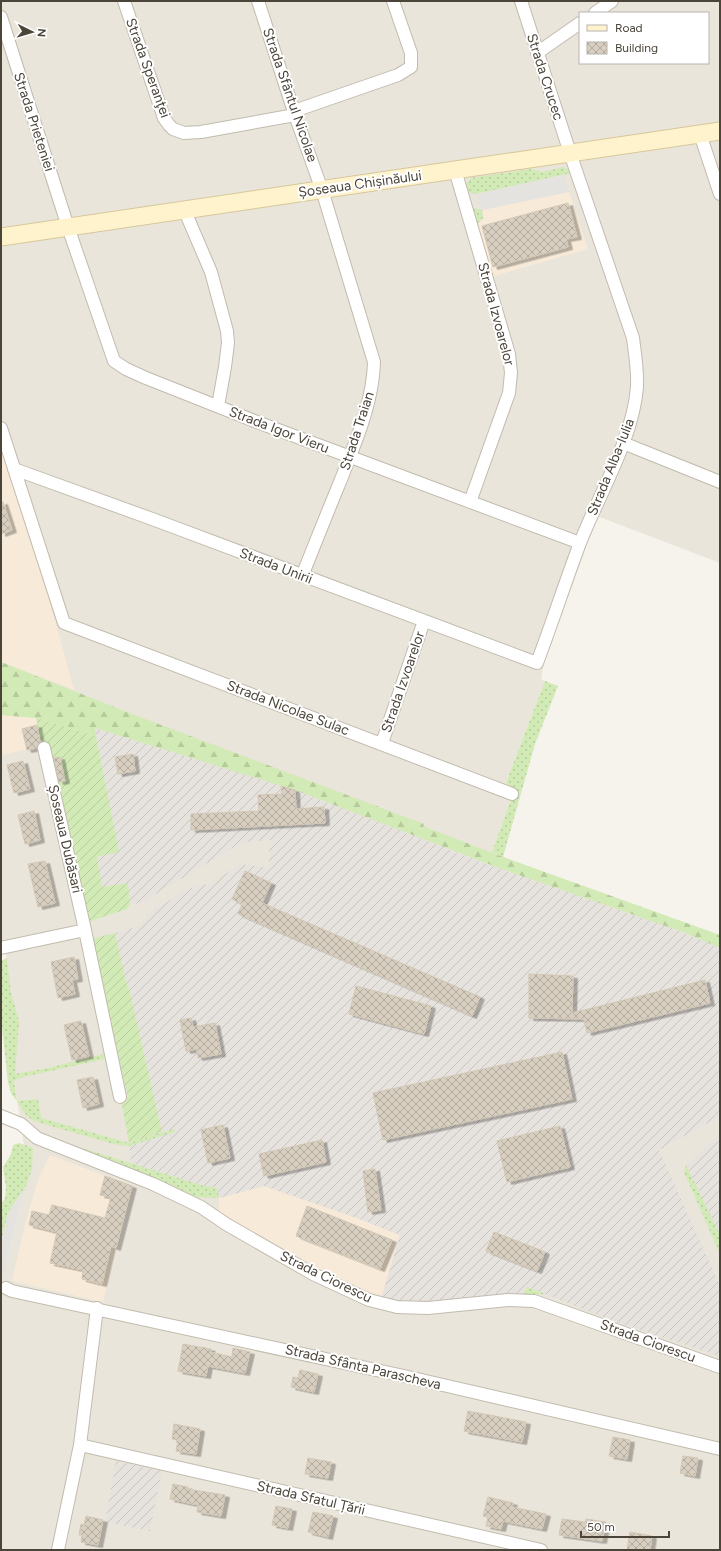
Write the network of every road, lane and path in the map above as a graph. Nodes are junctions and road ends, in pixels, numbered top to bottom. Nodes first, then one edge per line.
1 (124, 1) edge
2 (258, 1) edge
3 (393, 1) edge
4 (521, 1) edge
5 (612, 1) edge
6 (596, 12) edge
7 (1, 17) edge
8 (579, 24) edge
9 (537, 53) junction
10 (295, 113) junction
11 (720, 131) edge
12 (700, 134) junction
13 (570, 153) junction
14 (455, 170) junction
15 (322, 190) junction
16 (720, 194) edge
17 (184, 209) junction
18 (68, 227) junction
19 (1, 237) edge
20 (218, 406) junction
21 (1, 428) edge
22 (623, 443) junction
23 (350, 456) junction
24 (14, 469) junction
25 (720, 482) edge
26 (470, 502) junction
27 (580, 543) junction
28 (302, 576) junction
29 (424, 621) junction
30 (537, 663) joint
31 (382, 743) junction
32 (44, 748) dead end
33 (512, 794) dead end
34 (85, 930) junction
35 (1, 948) edge
36 (120, 1097) dead end
37 (1, 1116) edge
38 (6, 1288) dead end
39 (97, 1308) junction
40 (720, 1367) edge
41 (80, 1445) junction
42 (720, 1449) edge
43 (58, 1550) edge
44 (541, 1550) edge

1 - 10 street, Strada Speranţei
2 - 10 street, Strada Sfântul Nicolae
3 - 10 street, Strada Speranţei
4 - 9 street, Strada Crucec
5 - 6 street
7 - 18 street, Strada Prieteniei
8 - 9 street
9 - 13 street, Strada Crucec
10 - 15 street, Strada Sfântul Nicolae
11 - 12 street, Șoseaua Chișinăului
12 - 13 street, Șoseaua Chișinăului
12 - 16 street
13 - 14 street, Șoseaua Chișinăului
13 - 22 street, Strada Alba-Iulia
14 - 15 street, Șoseaua Chișinăului
14 - 26 street, Strada Izvoarelor
15 - 17 street, Șoseaua Chișinăului
15 - 23 street, Strada Traian
17 - 18 street, Șoseaua Chișinăului
17 - 20 street
18 - 19 street, Șoseaua Chișinăului
18 - 20 street, Strada Igor Vieru
20 - 23 street, Strada Igor Vieru
21 - 24 street
22 - 25 street
22 - 27 street, Strada Alba-Iulia
23 - 26 street, Strada Igor Vieru
23 - 28 street, Strada Traian
24 - 28 street, Strada Unirii
24 - 31 street, Strada Nicolae Sulac
26 - 27 street, Strada Igor Vieru
27 - 30 street, Strada Alba-Iulia
28 - 29 street, Strada Unirii
29 - 30 street, Strada Unirii
29 - 31 street, Strada Izvoarelor
31 - 33 street, Strada Nicolae Sulac
32 - 34 street, Șoseaua Dubăsari
34 - 35 street
34 - 36 street, Șoseaua Dubăsari
37 - 40 street, Strada Ciorescu
38 - 39 street, Strada Sfânta Parascheva
39 - 41 street
39 - 42 street, Strada Sfânta Parascheva
41 - 43 street
41 - 44 street, Strada Sfatul Țării

